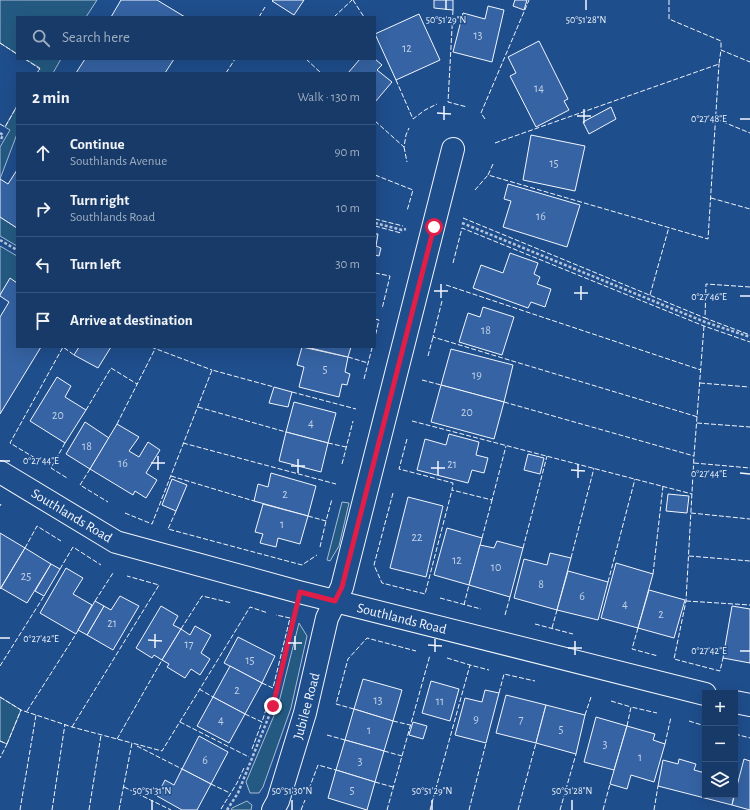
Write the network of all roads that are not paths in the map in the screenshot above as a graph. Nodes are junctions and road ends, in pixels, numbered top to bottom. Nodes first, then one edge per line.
1 (453, 149) dead end
2 (0, 472) edge
3 (335, 601) junction
4 (702, 693) edge
5 (738, 703) edge
6 (750, 705) edge
7 (273, 810) edge

1 - 3 street, Jubilee Road
2 - 3 street, Southlands Road
3 - 4 street, Southlands Road
3 - 7 street, Jubilee Road
5 - 6 street

